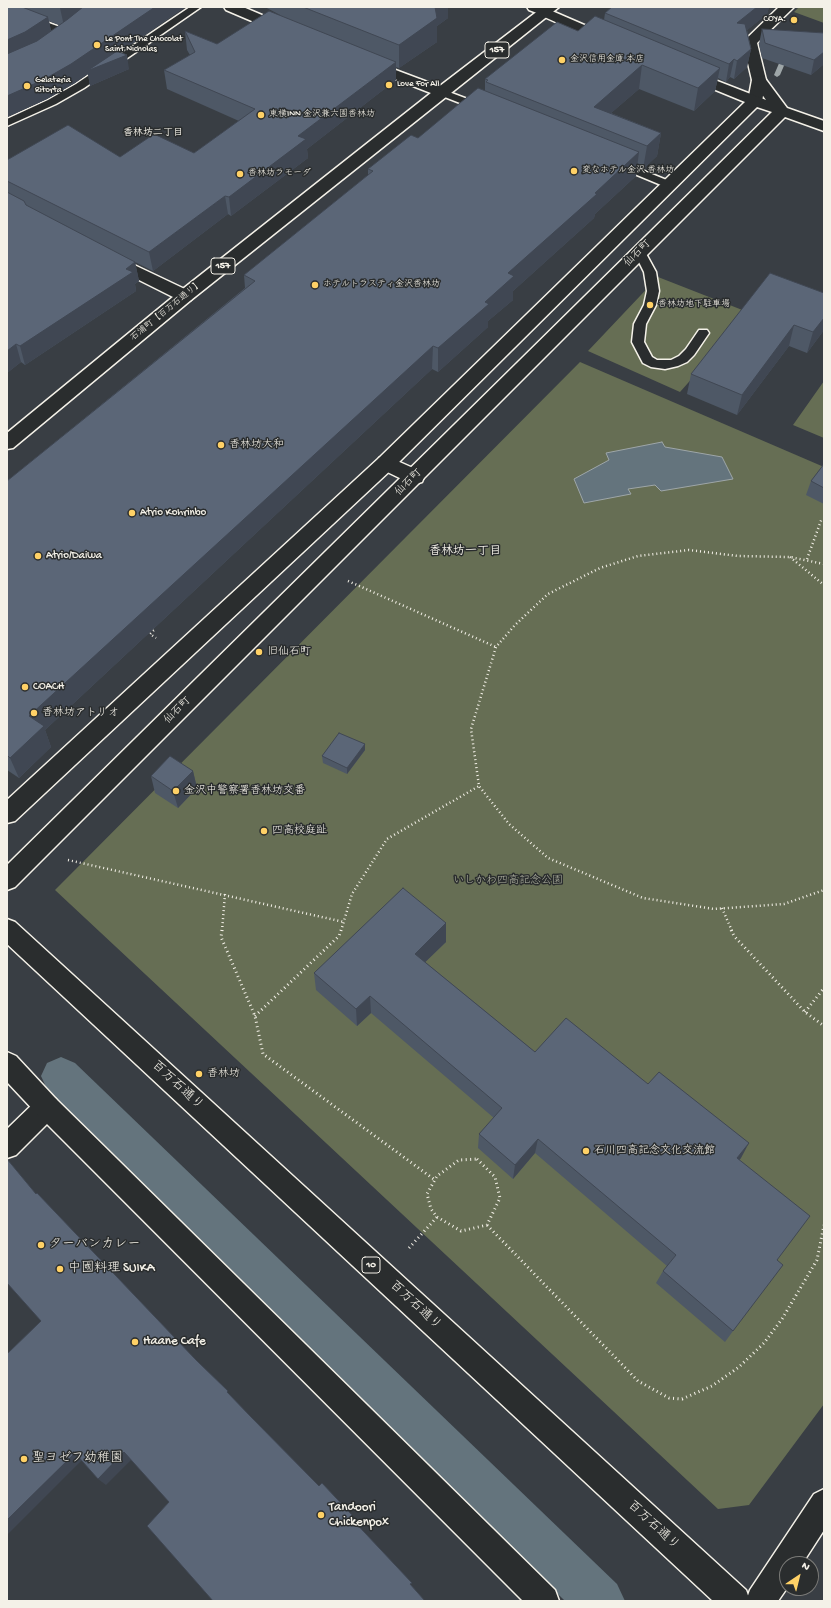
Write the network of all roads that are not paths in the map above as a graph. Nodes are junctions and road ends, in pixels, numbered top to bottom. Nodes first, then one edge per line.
1 (196, 7) edge
2 (231, 7) edge
3 (787, 7) edge
4 (544, 9) edge
5 (7, 12) edge
6 (298, 35) edge
7 (54, 42) edge
8 (617, 44) edge
9 (355, 58) edge
10 (675, 68) edge
11 (759, 80) junction
12 (440, 92) junction
13 (755, 101) junction
14 (782, 111) junction
15 (494, 113) edge
16 (7, 123) edge
17 (824, 126) edge
18 (611, 160) edge
19 (670, 185) junction
20 (640, 252) junction
21 (99, 253) edge
22 (578, 275) junction
23 (605, 286) junction
24 (185, 296) junction
25 (703, 333) dead end
26 (7, 442) edge
27 (386, 463) junction
28 (415, 477) junction
29 (7, 814) edge
30 (7, 880) edge
31 (7, 929) edge
32 (7, 1064) edge
33 (48, 1107) junction
34 (7, 1146) edge
35 (824, 1504) edge
36 (544, 1601) edge
37 (735, 1601) edge
38 (761, 1601) edge

1 - 16 lane
2 - 6 main road
3 - 11 main road
4 - 8 main road
4 - 12 main road, 157
5 - 7 main road
9 - 12 main road
10 - 13 main road
11 - 13 main road
11 - 14 main road
12 - 15 lane
12 - 24 main road, 石浦町【百万石通り】 / 157
13 - 14 main road
13 - 19 main road
14 - 17 main road
14 - 20 main road, 仙石町
18 - 19 lane
19 - 22 main road
20 - 23 main road, 仙石町
20 - 25 lane
21 - 24 main road
22 - 23 main road
22 - 27 main road
23 - 28 main road, 仙石町
24 - 26 main road, 石浦町【百万石通り】 / 157
27 - 28 main road
27 - 29 main road
28 - 30 main road, 仙石町
31 - 37 main road, 百万石通り / 10
32 - 33 main road
33 - 34 main road
33 - 36 main road
35 - 38 main road

